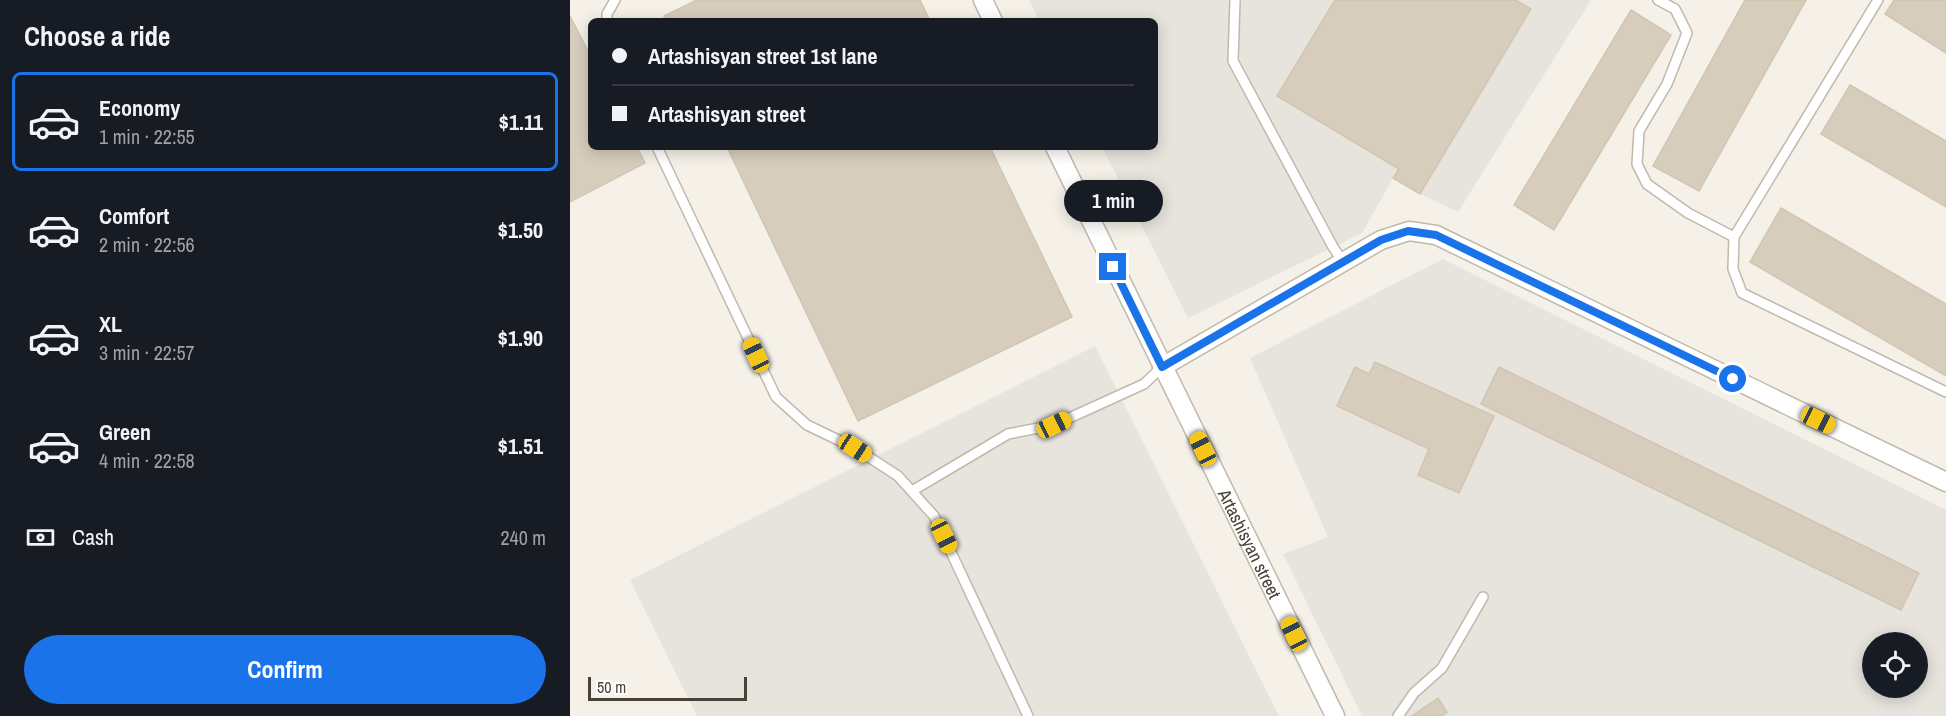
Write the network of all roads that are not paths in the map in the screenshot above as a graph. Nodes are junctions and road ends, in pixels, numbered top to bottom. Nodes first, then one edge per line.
1 (615, 0) edge
2 (983, 0) edge
3 (1235, 0) edge
4 (1658, 0) edge
5 (1878, 0) edge
6 (607, 18) edge
7 (992, 18) edge
8 (658, 150) edge
9 (1056, 150) edge
10 (1734, 237) junction
11 (1343, 262) junction
12 (1162, 367) junction
13 (1946, 392) edge
14 (1946, 482) edge
15 (912, 491) junction
16 (1484, 597) dead end
17 (1028, 716) edge
18 (1335, 716) edge
19 (1398, 716) edge

1 - 6 lane
2 - 7 street
3 - 11 lane
4 - 10 lane
5 - 10 lane
8 - 15 lane
9 - 12 street, Artashisyan street
10 - 13 lane
11 - 12 street
11 - 14 street
12 - 15 lane
12 - 18 street, Artashisyan street
15 - 17 lane
16 - 19 lane

